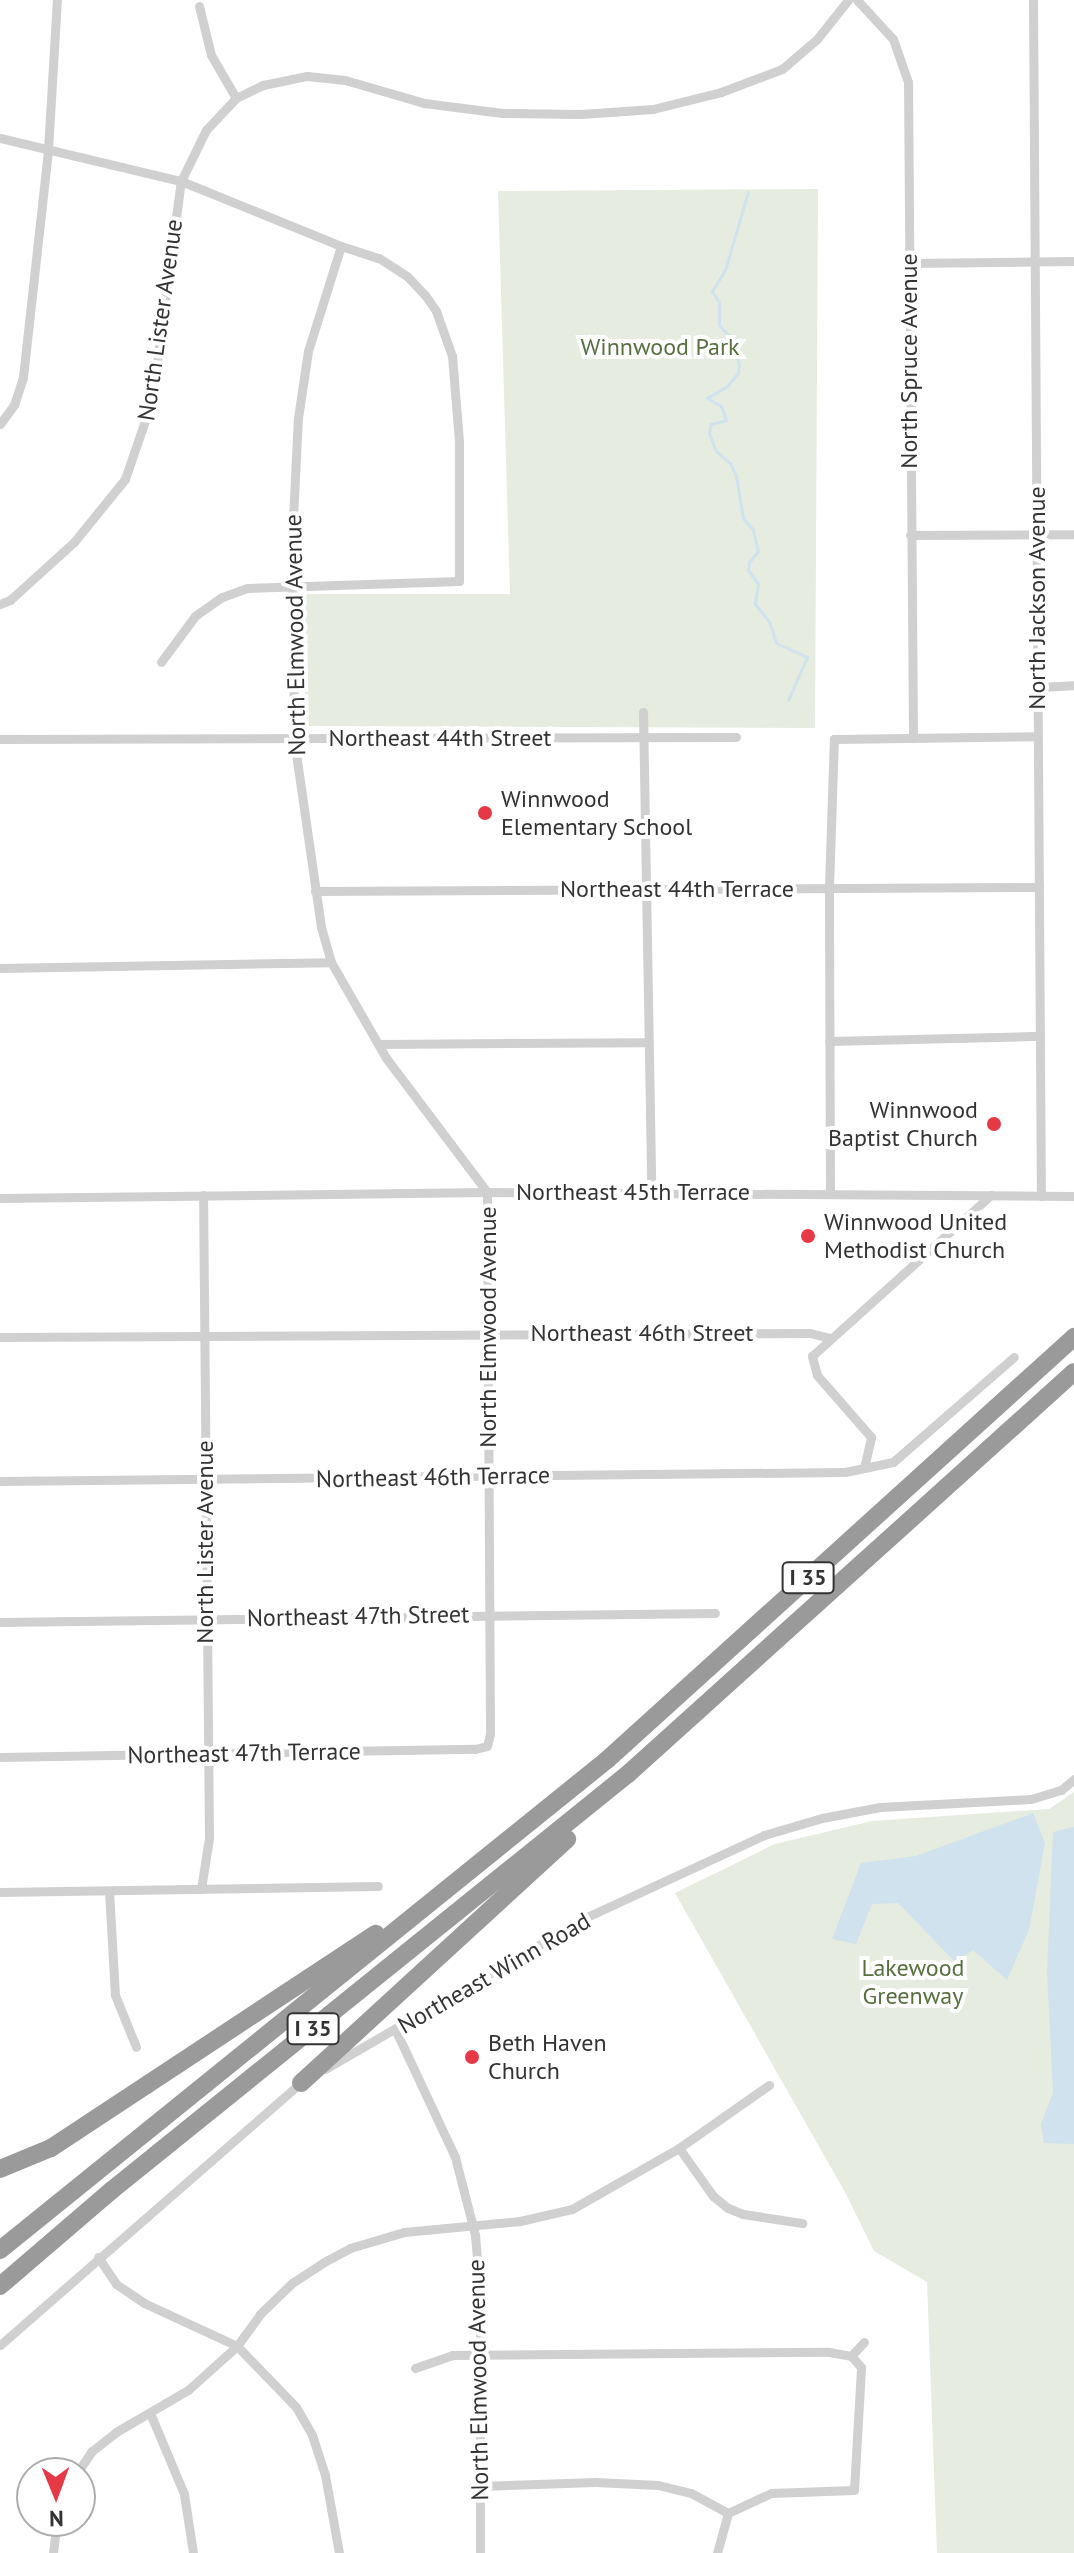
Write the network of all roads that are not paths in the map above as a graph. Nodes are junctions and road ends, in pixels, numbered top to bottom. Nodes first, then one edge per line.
1 (57, 0) edge
2 (848, 0) edge
3 (857, 0) edge
4 (1033, 0) edge
5 (199, 6) dead end
6 (236, 98) junction
7 (0, 138) edge
8 (48, 150) junction
9 (181, 181) junction
10 (341, 246) junction
11 (1035, 261) junction
12 (1074, 261) edge
13 (909, 263) junction
14 (0, 424) edge
15 (1036, 534) junction
16 (1074, 534) edge
17 (910, 535) junction
18 (293, 585) junction
19 (0, 604) edge
20 (161, 662) dead end
21 (1074, 685) edge
22 (1039, 687) junction
23 (643, 712) dead end
24 (1037, 736) junction
25 (643, 737) junction
26 (736, 737) dead end
27 (913, 738) junction
28 (0, 739) edge
29 (294, 739) junction
30 (829, 887) junction
31 (1039, 887) junction
32 (644, 889) junction
33 (315, 891) junction
34 (331, 962) junction
35 (0, 968) edge
36 (1040, 1036) junction
37 (829, 1041) junction
38 (646, 1042) junction
39 (378, 1044) junction
40 (487, 1192) junction
41 (651, 1193) junction
42 (830, 1193) junction
43 (203, 1195) junction
44 (991, 1195) junction
45 (1041, 1196) junction
46 (1074, 1196) edge
47 (0, 1198) edge
48 (488, 1334) junction
49 (0, 1337) edge
50 (1074, 1337) edge
51 (203, 1338) junction
52 (830, 1338) junction
53 (1014, 1357) dead end
54 (1074, 1372) edge
55 (864, 1468) junction
56 (488, 1475) junction
57 (205, 1478) junction
58 (0, 1481) edge
59 (715, 1613) dead end
60 (489, 1614) junction
61 (205, 1618) junction
62 (0, 1622) edge
63 (487, 1746) joint
64 (207, 1754) junction
65 (0, 1757) edge
66 (628, 1774) junction
67 (1074, 1779) edge
68 (378, 1886) dead end
69 (201, 1889) junction
70 (109, 1891) junction
71 (0, 1892) edge
72 (443, 1892) junction
73 (396, 2031) junction
74 (136, 2047) dead end
75 (301, 2083) junction
76 (769, 2085) dead end
77 (679, 2148) junction
78 (0, 2169) edge
79 (802, 2223) dead end
80 (473, 2227) junction
81 (0, 2250) edge
82 (98, 2257) junction
83 (0, 2286) edge
84 (864, 2342) dead end
85 (0, 2345) edge
86 (237, 2346) junction
87 (480, 2356) junction
88 (851, 2356) junction
89 (415, 2368) dead end
90 (150, 2413) junction
91 (88, 2457) edge
92 (480, 2486) junction
93 (728, 2513) junction
94 (193, 2553) edge
95 (339, 2553) edge
96 (480, 2553) edge
97 (717, 2553) edge

1 - 8 street
2 - 6 street
3 - 13 street, North Spruce Avenue
4 - 11 street, North Jackson Avenue
5 - 6 street
6 - 9 street, North Lister Avenue
7 - 8 street
8 - 9 street
8 - 14 street
9 - 10 street
9 - 19 street, North Lister Avenue
10 - 18 street, North Elmwood Avenue
10 - 18 street
11 - 12 street
11 - 13 street
11 - 15 street, North Jackson Avenue
13 - 17 street, North Spruce Avenue
15 - 16 street
15 - 17 street
15 - 22 street, North Jackson Avenue
17 - 27 street, North Spruce Avenue
18 - 20 street
18 - 29 street, North Elmwood Avenue
21 - 22 street
22 - 24 street, North Jackson Avenue
23 - 25 street
24 - 27 street
24 - 31 street, North Jackson Avenue
25 - 26 street, Northeast 44th Street
25 - 29 street, Northeast 44th Street
25 - 32 street
27 - 30 street
28 - 29 street, Northeast 44th Street
29 - 33 street, North Elmwood Avenue
30 - 31 street, Northeast 44th Terrace
30 - 32 street, Northeast 44th Terrace
30 - 37 street
31 - 36 street, North Jackson Avenue
32 - 33 street, Northeast 44th Terrace
32 - 38 street
33 - 34 street, North Elmwood Avenue
34 - 35 street
34 - 39 street, North Elmwood Avenue
36 - 37 street
36 - 45 street, North Jackson Avenue
37 - 42 street
38 - 39 street
38 - 41 street
39 - 40 street, North Elmwood Avenue
40 - 41 street, Northeast 45th Terrace
40 - 43 street, Northeast 45th Terrace
40 - 48 street, North Elmwood Avenue
41 - 42 street, Northeast 45th Terrace
42 - 44 street, Northeast 45th Terrace
43 - 47 street, Northeast 45th Terrace
43 - 51 street, North Lister Avenue
44 - 45 street, Northeast 45th Terrace
44 - 52 street
45 - 46 street, Northeast 45th Terrace
48 - 51 street, Northeast 46th Street
48 - 52 street, Northeast 46th Street
48 - 56 street, North Elmwood Avenue
49 - 51 street, Northeast 46th Street
50 - 72 highway, I 35
51 - 57 street, North Lister Avenue
52 - 55 street
53 - 55 street, Northeast 46th Terrace
54 - 66 highway, I 35
55 - 56 street, Northeast 46th Terrace
56 - 57 street, Northeast 46th Terrace
56 - 60 street, North Elmwood Avenue
57 - 58 street, Northeast 46th Terrace
57 - 61 street, North Lister Avenue
59 - 60 street, Northeast 47th Street
60 - 61 street, Northeast 47th Street
60 - 63 street, North Elmwood Avenue
61 - 62 street, Northeast 47th Street
61 - 64 street, North Lister Avenue
63 - 64 street, Northeast 47th Terrace
64 - 65 street, Northeast 47th Terrace
64 - 69 street, North Lister Avenue
66 - 75 highway
66 - 83 highway, I 35
67 - 73 street, Northeast Winn Road
68 - 69 street
69 - 70 street
70 - 71 street
70 - 74 street
72 - 78 highway
72 - 81 highway, I 35
73 - 75 street, Northeast Winn Road
73 - 80 street, North Elmwood Avenue
75 - 82 street, Northeast Winn Road
76 - 77 street
77 - 79 street
77 - 80 street
80 - 86 street
80 - 87 street, North Elmwood Avenue
82 - 85 street, Northeast Winn Road
82 - 86 street
84 - 88 street
86 - 90 street
86 - 95 street
87 - 88 street
87 - 89 street
87 - 92 street, North Elmwood Avenue
88 - 93 street
90 - 91 street
90 - 94 street
92 - 93 street
92 - 96 street, North Elmwood Avenue
93 - 97 street

